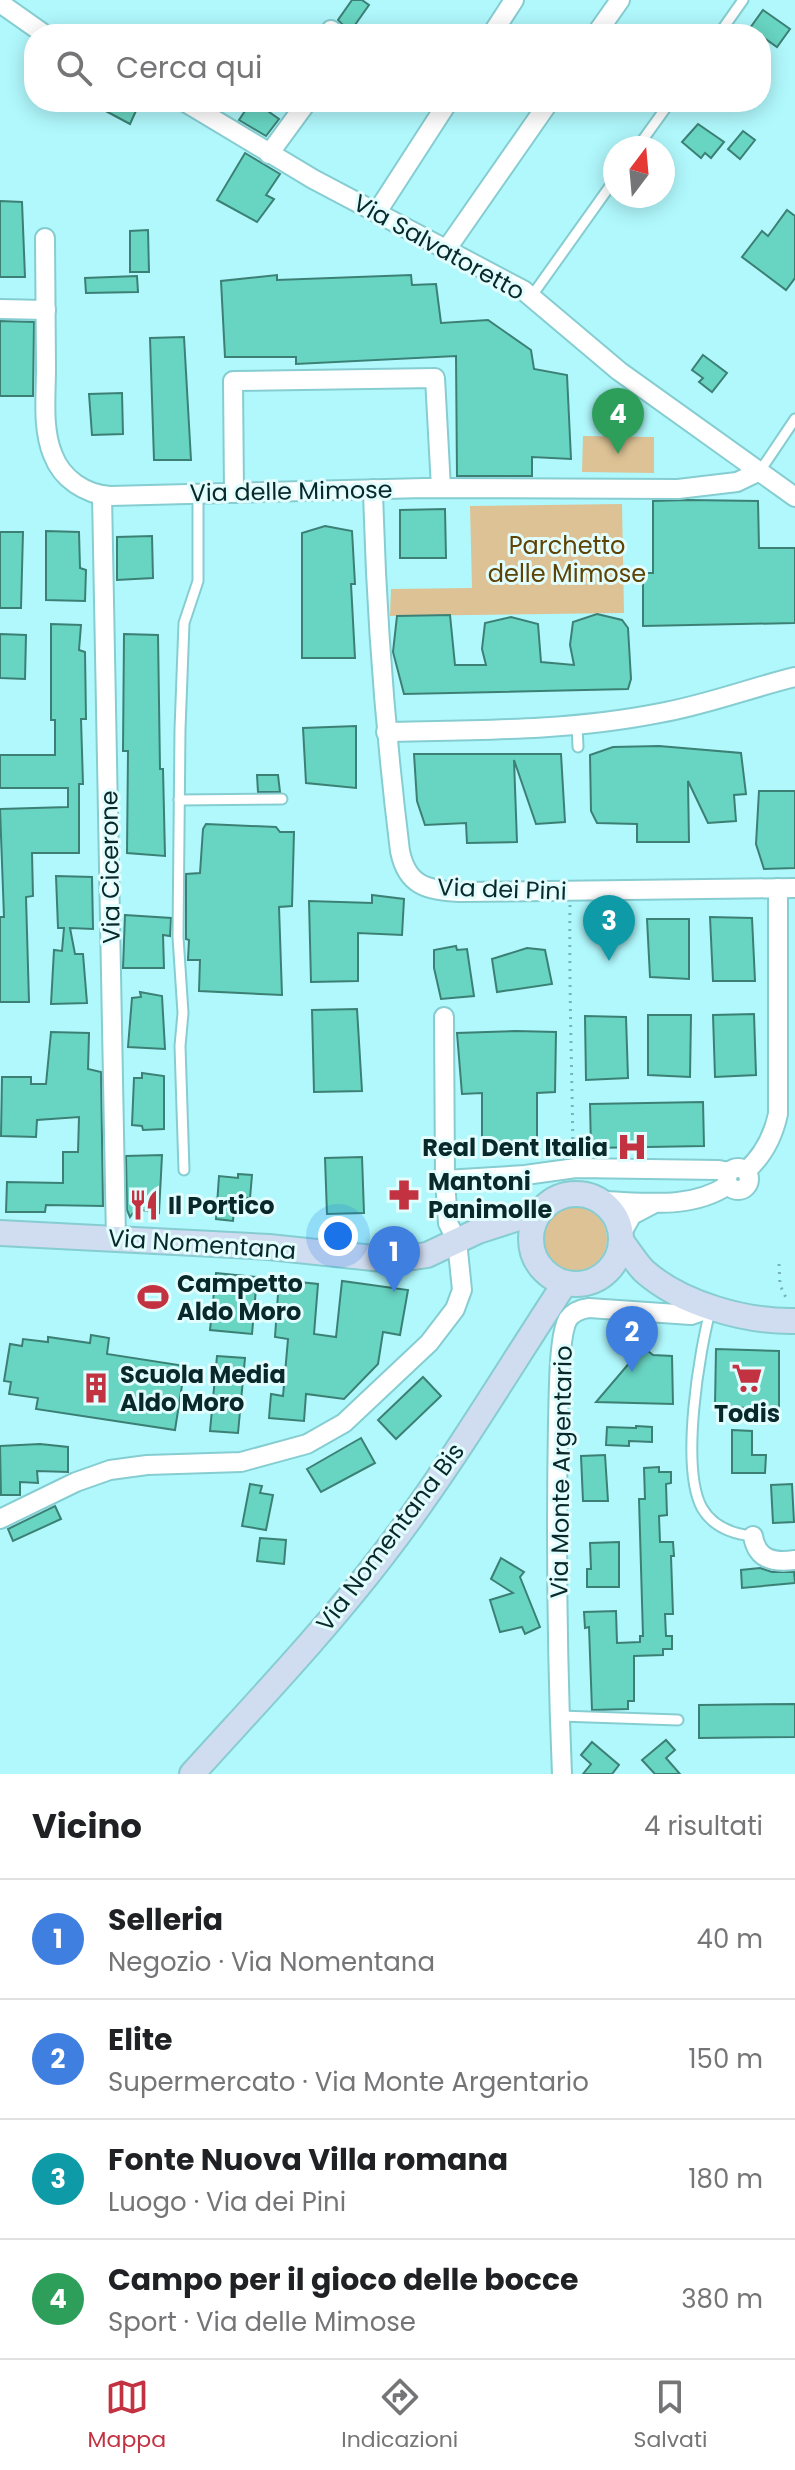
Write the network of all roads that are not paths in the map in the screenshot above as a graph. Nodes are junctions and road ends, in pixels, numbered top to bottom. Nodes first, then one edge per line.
1 (514, 0) edge
2 (620, 0) edge
3 (743, 0) edge
4 (0, 3) edge
5 (28, 24) edge
6 (498, 24) edge
7 (603, 24) edge
8 (726, 24) edge
9 (201, 112) edge
10 (300, 112) edge
11 (442, 112) edge
12 (542, 112) edge
13 (663, 112) edge
14 (646, 136) edge
15 (269, 154) junction
16 (603, 196) edge
17 (377, 212) junction
18 (45, 238) dead end
19 (446, 250) junction
20 (531, 297) junction
21 (0, 309) edge
22 (46, 310) junction
23 (795, 419) edge
24 (760, 471) junction
25 (441, 488) junction
26 (373, 489) junction
27 (234, 493) junction
28 (198, 494) junction
29 (102, 495) junction
30 (795, 497) edge
31 (795, 677) edge
32 (577, 725) junction
33 (386, 732) junction
34 (578, 747) dead end
35 (282, 799) dead end
36 (179, 800) junction
37 (786, 888) edge
38 (444, 1017) dead end
39 (184, 1170) dead end
40 (734, 1176) junction
41 (445, 1180) junction
42 (601, 1201) junction
43 (653, 1204) junction
44 (540, 1211) junction
45 (493, 1226) junction
46 (0, 1233) edge
47 (621, 1238) junction
48 (116, 1239) junction
49 (457, 1241) junction
50 (532, 1248) junction
51 (601, 1277) junction
52 (565, 1283) junction
53 (661, 1283) junction
54 (711, 1308) junction
55 (795, 1321) edge
56 (0, 1519) edge
57 (753, 1536) joint
58 (795, 1560) edge
59 (560, 1716) junction
60 (678, 1720) dead end
61 (192, 1774) edge
62 (562, 1774) edge

1 - 6 street
2 - 7 street
3 - 8 lane
4 - 5 street
9 - 15 street, Via Salvatoretto
10 - 15 street
11 - 17 street
12 - 19 street
13 - 14 lane
15 - 17 street, Via Salvatoretto
16 - 20 lane
17 - 19 street, Via Salvatoretto
18 - 22 street, Via delle Mimose
19 - 20 street, Via Salvatoretto
20 - 24 street, Via Salvatoretto
21 - 22 street
22 - 29 street, Via delle Mimose
23 - 24 lane
24 - 25 street, Via delle Mimose
24 - 30 street, Via Salvatoretto
25 - 26 street, Via delle Mimose
25 - 27 street
26 - 27 street, Via delle Mimose
26 - 33 street, Via dei Pini
27 - 28 street, Via delle Mimose
28 - 29 street, Via delle Mimose
28 - 36 lane
29 - 48 street, Via Cicerone
31 - 32 street
32 - 33 street
32 - 34 lane
33 - 37 street, Via dei Pini
35 - 36 lane
36 - 39 lane
37 - 40 street
38 - 41 street
40 - 41 street
40 - 43 street
41 - 49 street
42 - 43 street
42 - 44 main road
42 - 47 main road
43 - 47 street
44 - 45 main road, Via Nomentana
44 - 50 main road
45 - 49 main road, Via Nomentana
45 - 50 main road
46 - 48 main road, Via Nomentana
47 - 51 main road
47 - 53 main road
48 - 49 main road, Via Nomentana
49 - 56 street
50 - 52 main road
51 - 52 main road
51 - 53 main road
52 - 61 main road, Via Nomentana Bis
53 - 54 main road
54 - 55 main road
54 - 57 lane
54 - 59 street, Via Monte Argentario
57 - 58 street
59 - 60 lane
59 - 62 street, Via Monte Argentario

